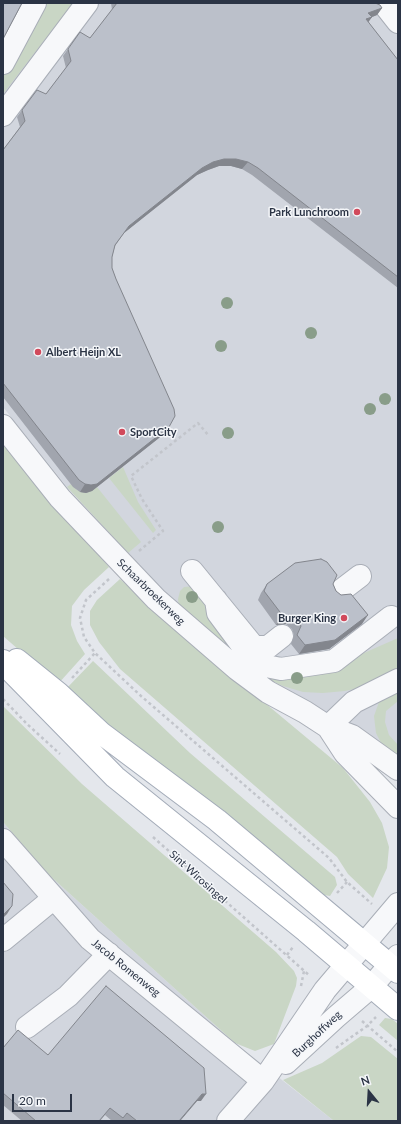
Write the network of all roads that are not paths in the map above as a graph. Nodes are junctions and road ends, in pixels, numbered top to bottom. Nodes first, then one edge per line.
1 (35, 3) edge
2 (86, 3) edge
3 (383, 3) edge
4 (398, 22) edge
5 (3, 63) edge
6 (3, 115) edge
7 (3, 426) edge
8 (192, 571) dead end
9 (360, 576) dead end
10 (340, 592) edge
11 (216, 600) junction
12 (391, 617) dead end
13 (282, 636) dead end
14 (3, 651) edge
15 (3, 661) edge
16 (398, 680) edge
17 (328, 727) junction
18 (398, 769) edge
19 (398, 807) edge
20 (3, 840) edge
21 (54, 898) junction
22 (393, 911) edge
23 (3, 940) edge
24 (364, 943) junction
25 (109, 954) junction
26 (345, 965) junction
27 (395, 965) edge
28 (371, 987) junction
29 (398, 1010) edge
30 (27, 1027) dead end
31 (263, 1081) junction
32 (228, 1121) edge

1 - 5 street
2 - 6 street
3 - 4 street
7 - 17 street, Schaarbroekerweg
8 - 11 street
9 - 10 street
11 - 12 street
11 - 13 street
14 - 24 main road
15 - 26 main road
16 - 17 street
17 - 18 street, Schaarbroekerweg
17 - 19 street, Schaarbroekerweg
20 - 21 street, Jacob Romenweg
21 - 23 street
21 - 25 street, Jacob Romenweg
22 - 24 street
24 - 26 street, Burghoffweg
24 - 27 main road
25 - 30 street
25 - 31 street, Jacob Romenweg
26 - 28 main road
26 - 31 street, Burghoffweg
27 - 28 street, Burghoffweg
28 - 29 main road
28 - 31 street, Burghoffweg
31 - 32 street, Burghoffweg

